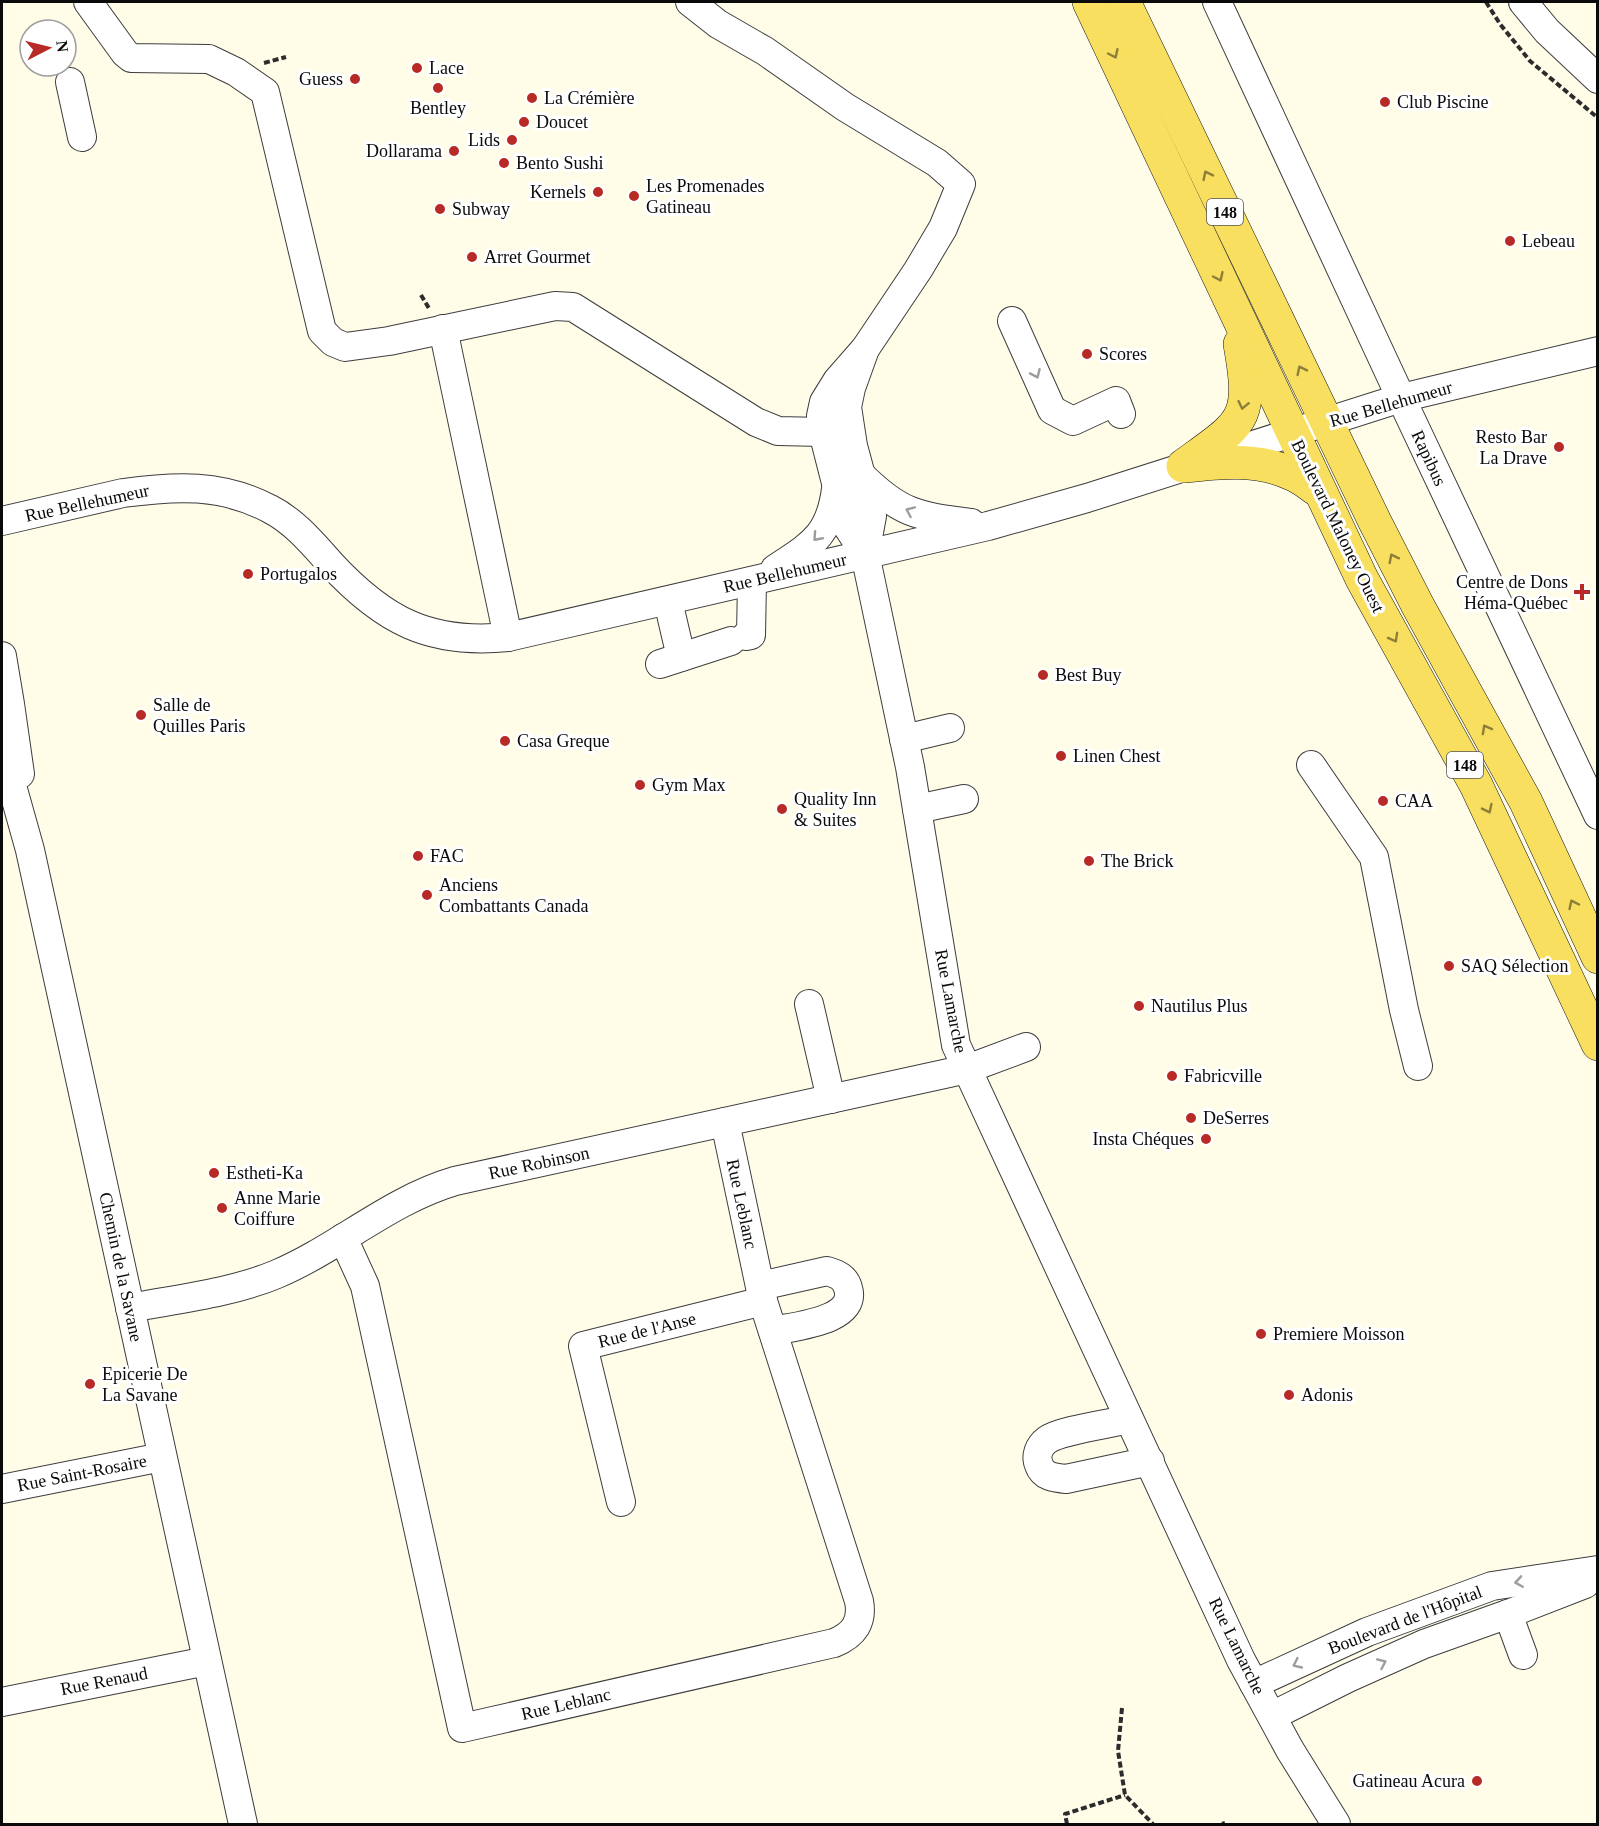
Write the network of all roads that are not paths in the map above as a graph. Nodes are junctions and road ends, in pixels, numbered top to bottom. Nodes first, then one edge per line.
1 (88, 2) edge
2 (690, 2) edge
3 (1089, 2) edge
4 (1124, 2) edge
5 (1217, 2) edge
6 (1523, 2) edge
7 (1598, 79) edge
8 (70, 82) dead end
9 (82, 137) dead end
10 (1233, 306) junction
11 (1012, 321) dead end
12 (444, 329) junction
13 (1598, 351) edge
14 (1401, 398) junction
15 (1121, 414) dead end
16 (1327, 422) junction
17 (836, 431) junction
18 (1292, 432) junction
19 (1183, 466) junction
20 (849, 479) junction
21 (1320, 492) junction
22 (2, 521) edge
23 (988, 526) junction
24 (865, 554) junction
25 (756, 580) junction
26 (668, 601) junction
27 (508, 637) junction
28 (2, 656) edge
29 (950, 728) dead end
30 (904, 739) junction
31 (2, 750) edge
32 (1311, 765) dead end
33 (964, 799) dead end
34 (917, 808) junction
35 (1598, 815) edge
36 (30, 850) junction
37 (1598, 957) edge
38 (809, 1004) dead end
39 (1590, 1010) edge
40 (1598, 1044) edge
41 (1026, 1047) dead end
42 (1418, 1066) dead end
43 (967, 1069) junction
44 (831, 1099) junction
45 (725, 1122) junction
46 (343, 1238) junction
47 (762, 1294) junction
48 (130, 1308) junction
49 (773, 1331) junction
50 (1130, 1419) junction
51 (162, 1457) junction
52 (1149, 1461) junction
53 (2, 1489) edge
54 (621, 1503) dead end
55 (1598, 1570) edge
56 (1598, 1578) edge
57 (1508, 1614) junction
58 (1523, 1655) dead end
59 (207, 1661) junction
60 (1254, 1684) junction
61 (2, 1702) edge
62 (1272, 1716) junction
63 (243, 1824) edge
64 (1336, 1824) edge

1 - 12 street
2 - 17 street
3 -> 10 main road, Boulevard Maloney Ouest / 148
16 -> 4 main road, Boulevard Maloney Ouest / 148
5 - 14 street, Rapibus
6 - 7 street
8 - 9 street
10 - 18 main road, Boulevard Maloney Ouest / 148
10 -> 19 main road
11 -> 15 street
12 - 17 street
12 - 27 street
13 - 14 street, Rue Bellehumeur
14 - 16 street, Rue Bellehumeur
14 - 35 street, Rapibus
16 - 18 street, Rue Bellehumeur
37 -> 16 main road, Boulevard Maloney Ouest / 148
17 - 20 street
18 - 19 street, Rue Bellehumeur
18 - 21 main road, Boulevard Maloney Ouest / 148
19 - 21 main road
19 - 23 street, Rue Bellehumeur
23 -> 20 street
20 - 24 street
20 -> 25 street
21 -> 39 main road, Boulevard Maloney Ouest / 148
22 - 27 street, Rue Bellehumeur
23 - 24 street, Rue Bellehumeur
24 - 25 street, Rue Bellehumeur
24 - 30 street, Rue Lamarche
25 - 26 street, Rue Bellehumeur
25 - 26 street
26 - 27 street, Rue Bellehumeur
28 - 36 street, Chemin de la Savane
29 - 30 street
30 - 34 street, Rue Lamarche
31 - 36 street, Chemin de la Savane
32 - 42 street
33 - 34 street
34 - 43 street, Rue Lamarche
36 - 48 street, Chemin de la Savane
38 - 44 street
39 - 40 main road, Boulevard Maloney Ouest / 148
41 - 43 street, Rue Robinson
43 - 44 street, Rue Robinson
43 - 50 street, Rue Lamarche
44 - 45 street, Rue Robinson
45 - 46 street, Rue Robinson
45 - 47 street, Rue Leblanc
46 - 48 street, Rue Robinson
46 - 49 street, Rue Leblanc
47 - 49 street, Rue Leblanc
47 - 49 street
47 - 54 street, Rue de l'Anse
48 - 51 street, Chemin de la Savane
50 - 52 street, Rue Lamarche
50 - 52 street
51 - 53 street, Rue Saint-Rosaire
51 - 59 street, Chemin de la Savane
52 - 60 street, Rue Lamarche
55 -> 60 street, Boulevard de l'Hôpital
56 - 57 street, Boulevard de l'Hôpital
57 - 58 street
62 -> 57 street, Boulevard de l'Hôpital
59 - 61 street, Rue Renaud
59 - 63 street, Chemin de la Savane
60 - 62 street, Rue Lamarche
62 - 64 street, Rue Lamarche

